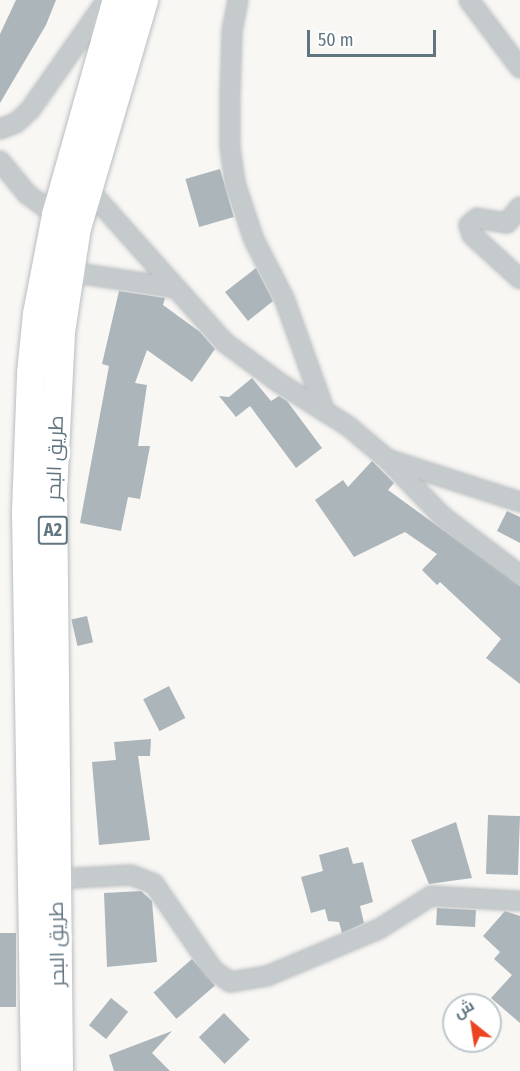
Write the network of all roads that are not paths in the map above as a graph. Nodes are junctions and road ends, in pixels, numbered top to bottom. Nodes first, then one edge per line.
1 (107, 0) edge
2 (117, 0) edge
3 (144, 0) edge
4 (238, 0) edge
5 (469, 0) edge
6 (520, 68) edge
7 (0, 129) edge
8 (0, 161) edge
9 (87, 188) junction
10 (520, 207) edge
11 (56, 215) junction
12 (70, 272) junction
13 (520, 279) edge
14 (176, 288) junction
15 (325, 412) junction
16 (387, 459) junction
17 (473, 484) junction
18 (520, 489) edge
19 (520, 502) edge
20 (520, 575) edge
21 (56, 879) junction
22 (520, 901) edge
23 (35, 1071) edge
24 (58, 1071) edge

1 - 7 street
2 - 11 highway, طريق البحر / A2
3 - 9 highway, طريق البحر / A2
4 - 15 street
5 - 6 street
8 - 11 street
9 - 12 highway, طريق البحر / A2
9 - 14 street
10 - 13 street
11 - 23 highway, طريق البحر / A2
12 - 14 street
12 - 21 highway, طريق البحر / A2
14 - 15 street
15 - 16 street
16 - 17 street
16 - 20 street
17 - 18 street
17 - 19 street
21 - 22 street
21 - 24 highway, طريق البحر / A2

